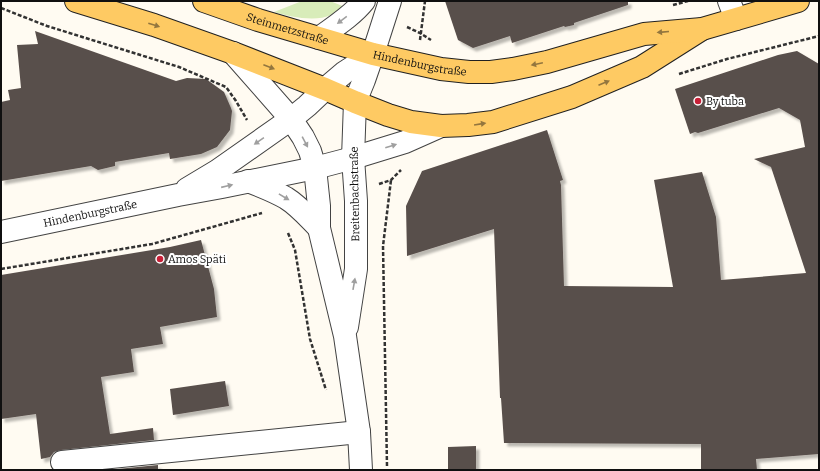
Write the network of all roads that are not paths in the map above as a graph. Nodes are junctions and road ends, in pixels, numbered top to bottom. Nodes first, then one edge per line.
1 (76, 1) edge
2 (204, 1) edge
3 (364, 1) edge
4 (798, 1) edge
5 (388, 9) edge
6 (733, 10) edge
7 (702, 29) junction
8 (319, 38) junction
9 (233, 53) junction
10 (373, 54) junction
11 (325, 89) junction
12 (354, 102) junction
13 (291, 119) junction
14 (441, 126) junction
15 (353, 158) junction
16 (315, 168) junction
17 (248, 181) junction
18 (178, 195) junction
19 (319, 228) junction
20 (1, 232) edge
21 (345, 336) junction
22 (359, 432) junction
23 (62, 462) dead end
24 (361, 470) edge

1 -> 9 main road
2 - 8 main road, Steinmetzstraße
3 -> 8 street
4 - 6 main road, Hindenburgstraße
5 - 10 street, Breitenbachstraße
6 - 7 main road, Hindenburgstraße
7 -> 10 main road, Hindenburgstraße
14 -> 7 main road, Hindenburgstraße
8 - 10 main road, Steinmetzstraße
9 -> 11 main road
9 - 13 street
10 - 11 street, Hindenburgstraße
10 - 12 street, Breitenbachstraße
11 - 12 main road
11 - 13 street, Hindenburgstraße
12 - 14 main road, Hindenburgstraße
12 - 15 street, Breitenbachstraße
13 -> 16 street, Breitenbachstraße
13 -> 18 street, Hindenburgstraße
15 -> 14 street, Hindenburgstraße
15 - 16 street, Hindenburgstraße
21 -> 15 street, Breitenbachstraße
16 - 17 street, Hindenburgstraße
16 - 19 street, Breitenbachstraße
18 -> 17 street, Hindenburgstraße
17 -> 19 street
18 - 20 street, Hindenburgstraße
19 - 21 street, Breitenbachstraße
21 - 22 street, Breitenbachstraße
22 - 23 street
22 - 24 street, Breitenbachstraße

